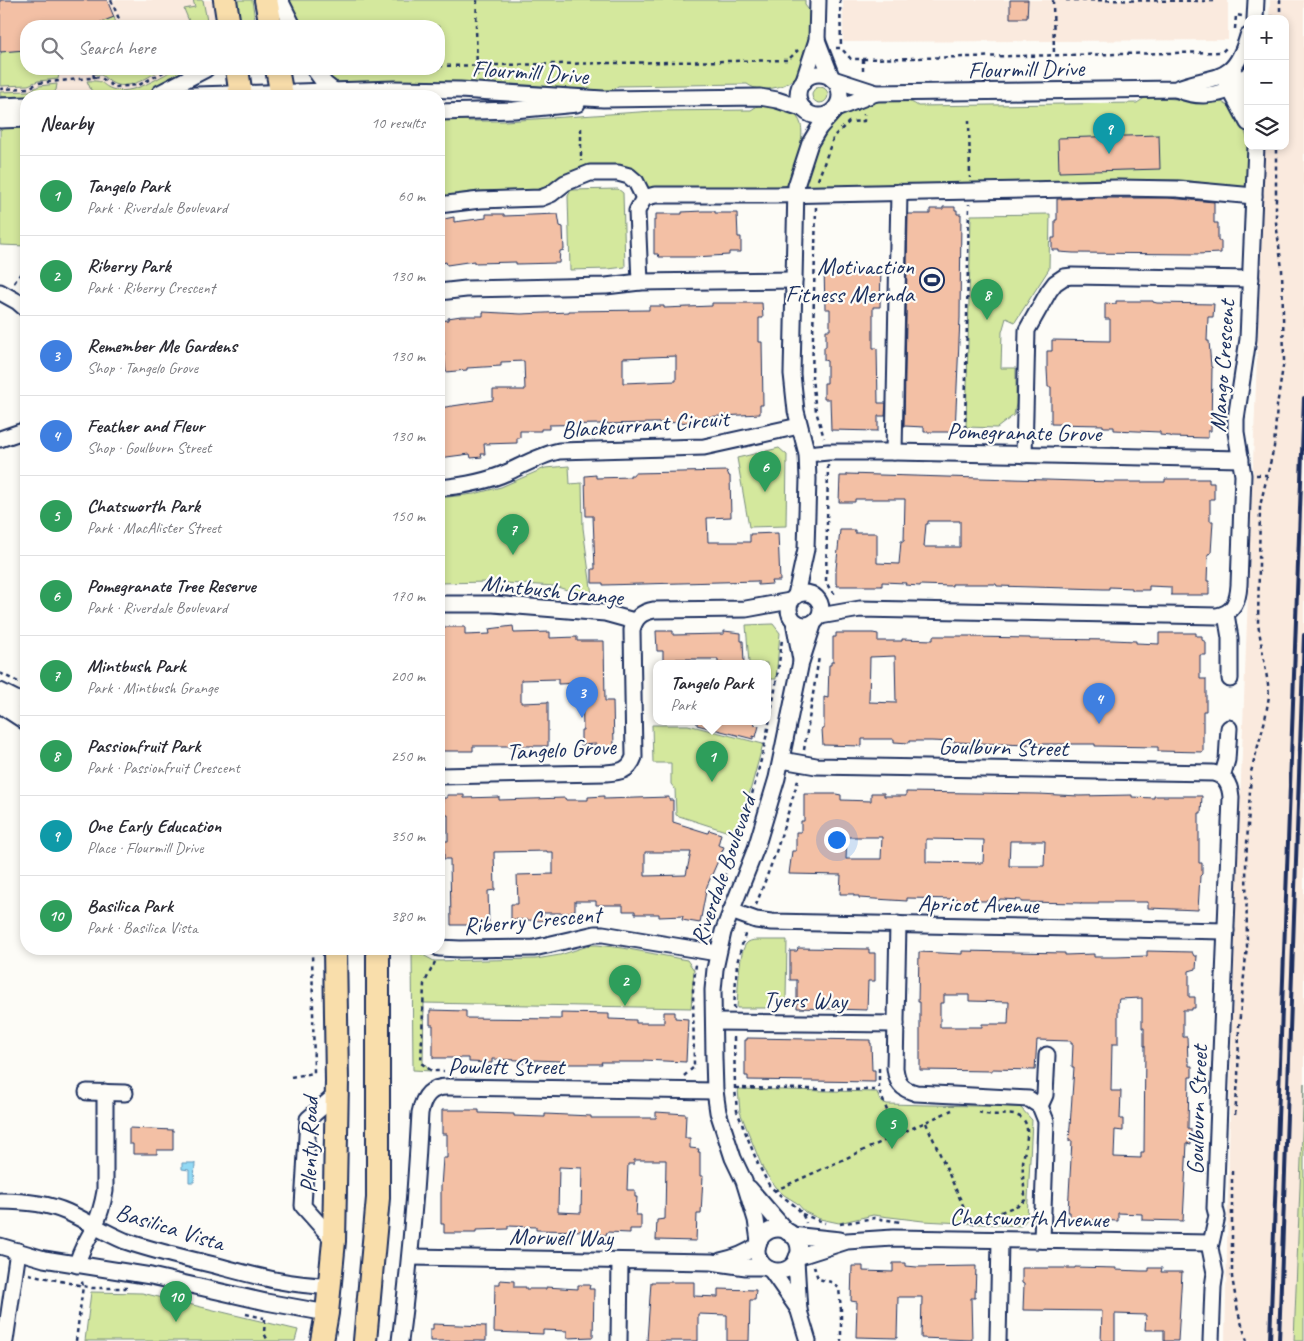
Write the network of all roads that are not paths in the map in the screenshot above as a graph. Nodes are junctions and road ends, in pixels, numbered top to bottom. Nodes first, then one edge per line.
1 (225, 0) edge
2 (266, 0) edge
3 (280, 0) edge
4 (818, 0) edge
5 (1256, 0) edge
6 (1255, 15) edge
7 (228, 20) edge
8 (269, 20) edge
9 (290, 20) edge
10 (1241, 33) edge
11 (817, 46) junction
12 (194, 75) edge
13 (238, 75) edge
14 (278, 75) edge
15 (318, 75) edge
16 (1234, 78) edge
17 (833, 79) junction
18 (803, 83) junction
19 (166, 90) edge
20 (240, 90) edge
21 (280, 90) edge
22 (333, 90) edge
23 (445, 91) edge
24 (1244, 91) edge
25 (876, 93) junction
26 (760, 97) junction
27 (603, 99) junction
28 (20, 105) edge
29 (0, 106) edge
30 (804, 109) junction
31 (835, 109) junction
32 (1244, 110) edge
33 (445, 112) edge
34 (20, 119) edge
35 (0, 120) edge
36 (810, 143) junction
37 (1256, 150) edge
38 (899, 192) junction
39 (796, 194) junction
40 (1254, 196) junction
41 (644, 198) junction
42 (445, 204) edge
43 (1251, 279) junction
44 (794, 280) junction
45 (640, 282) junction
46 (445, 291) edge
47 (0, 292) edge
48 (20, 304) edge
49 (799, 426) junction
50 (20, 432) edge
51 (0, 440) edge
52 (894, 452) junction
53 (807, 454) junction
54 (1024, 454) junction
55 (1241, 459) junction
56 (445, 487) edge
57 (806, 549) junction
58 (816, 596) junction
59 (793, 598) junction
60 (445, 604) edge
61 (746, 609) junction
62 (860, 609) junction
63 (1226, 614) junction
64 (792, 619) junction
65 (817, 619) junction
66 (634, 621) junction
67 (801, 662) junction
68 (1230, 680) dead end
69 (0, 691) edge
70 (20, 701) edge
71 (0, 705) edge
72 (20, 718) edge
73 (1229, 728) dead end
74 (782, 760) junction
75 (445, 776) edge
76 (1222, 777) junction
77 (732, 911) junction
78 (898, 924) junction
79 (1226, 931) junction
80 (445, 948) edge
81 (717, 953) junction
82 (335, 955) edge
83 (378, 955) edge
84 (714, 1022) junction
85 (896, 1024) junction
86 (1048, 1055) dead end
87 (715, 1091) junction
88 (87, 1092) dead end
89 (105, 1092) junction
90 (125, 1093) dead end
91 (337, 1094) junction
92 (1040, 1106) junction
93 (744, 1181) junction
94 (0, 1201) edge
95 (94, 1227) junction
96 (789, 1233) junction
97 (1000, 1240) junction
98 (1042, 1240) junction
99 (334, 1241) junction
100 (847, 1241) junction
101 (759, 1243) junction
102 (1205, 1243) junction
103 (0, 1246) edge
104 (18, 1251) junction
105 (411, 1257) junction
106 (797, 1258) junction
107 (620, 1261) junction
108 (711, 1262) junction
109 (77, 1265) junction
110 (768, 1268) junction
111 (329, 1286) junction
112 (800, 1311) junction
113 (327, 1313) junction
114 (5, 1341) edge
115 (322, 1341) edge
116 (365, 1341) edge
117 (400, 1341) edge
118 (619, 1341) edge
119 (808, 1341) edge
120 (998, 1341) edge
121 (1211, 1341) edge

1 - 7 highway
2 - 8 highway
3 - 9 street
4 - 11 street
5 - 6 street
10 - 16 street
11 - 17 street
11 - 18 street
12 - 19 street
13 - 20 highway
14 - 21 highway
15 - 22 street
16 - 24 street
16 - 25 street, Flourmill Drive
16 - 32 street
17 - 18 street
17 - 25 street, Flourmill Drive
17 - 31 street
18 - 26 street, Flourmill Drive
18 - 30 street
23 - 27 street, Flourmill Drive
25 - 31 street, Flourmill Drive
26 - 27 street, Flourmill Drive
26 - 30 street, Flourmill Drive
27 - 33 street, Flourmill Drive
28 - 29 street
30 - 31 street
30 - 36 street
31 - 36 street
34 - 35 street
36 - 39 street
37 - 40 street, Mango Crescent
38 - 39 street
38 - 40 street
38 - 52 street
39 - 41 street
39 - 44 street
40 - 43 street, Mango Crescent
41 - 42 street
41 - 45 street
43 - 54 street
43 - 55 street, Mango Crescent
44 - 45 street
44 - 49 street
45 - 46 street
47 - 48 street
49 - 53 street
49 - 56 street, Blackcurrant Circuit
50 - 51 street
52 - 53 street, Pomegranate Grove
52 - 54 street, Pomegranate Grove
53 - 57 street
54 - 55 street, Pomegranate Grove
55 - 63 street, Mango Crescent
57 - 58 street
57 - 59 street
58 - 59 street
58 - 62 street
58 - 65 street
59 - 61 street, Mintbush Grange
59 - 64 street
60 - 66 street, Mintbush Grange
61 - 64 street, Mintbush Grange
61 - 66 street, Mintbush Grange
62 - 63 street
62 - 65 street
63 - 68 street
64 - 65 street
64 - 67 street, Riverdale Boulevard
65 - 67 street, Riverdale Boulevard
66 - 75 street, Tangelo Grove
67 - 74 street, Riverdale Boulevard
69 - 70 street
71 - 72 street
73 - 76 street
74 - 76 street, Goulburn Street
74 - 77 street, Riverdale Boulevard
76 - 79 street, Goulburn Street
77 - 78 street, Apricot Avenue
77 - 81 street, Riverdale Boulevard
78 - 79 street, Apricot Avenue
78 - 85 street
79 - 102 street, Goulburn Street
80 - 81 street, Riberry Crescent
81 - 84 street, Riverdale Boulevard
82 - 91 highway, Plenty Road
83 - 116 highway
84 - 85 street, Tyers Way
84 - 87 street, Riverdale Boulevard
85 - 92 street
86 - 92 street
87 - 93 street, Riverdale Boulevard
87 - 105 street, Powlett Street
88 - 89 street
89 - 90 street
89 - 95 street
91 - 99 highway, Plenty Road
91 - 99 street
92 - 98 street
93 - 96 street, Riverdale Boulevard
93 - 101 street, Riverdale Boulevard
94 - 95 street, Basilica Vista
95 - 109 street
95 - 111 street, Basilica Vista
96 - 100 street, Chatsworth Avenue
96 - 101 street
96 - 106 street
97 - 98 street, Chatsworth Avenue
97 - 100 street, Chatsworth Avenue
97 - 120 street
98 - 102 street, Chatsworth Avenue
99 - 111 highway, Plenty Road
100 - 106 street, Chatsworth Avenue
101 - 108 street, Morwell Way
101 - 110 street
102 - 121 street, Goulburn Street
103 - 104 street, Basilica Vista
104 - 109 street, Basilica Vista
104 - 114 street
105 - 107 street, Morwell Way
105 - 117 street, Powlett Street
106 - 110 street
106 - 112 street
107 - 108 street, Morwell Way
107 - 118 street
108 - 110 street, Morwell Way
109 - 113 street, Basilica Vista
110 - 112 street
111 - 113 highway, Plenty Road
112 - 119 street
113 - 115 highway, Plenty Road

